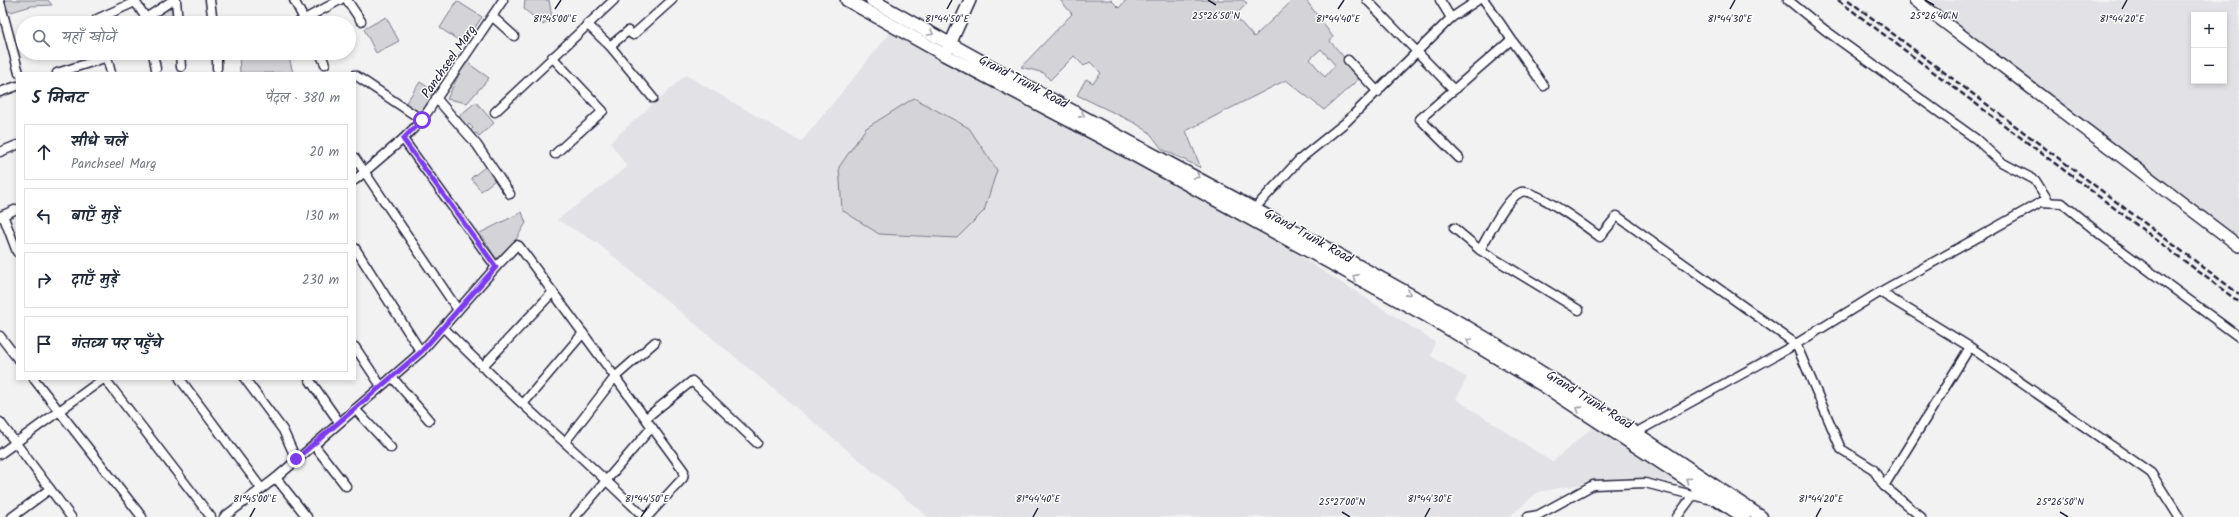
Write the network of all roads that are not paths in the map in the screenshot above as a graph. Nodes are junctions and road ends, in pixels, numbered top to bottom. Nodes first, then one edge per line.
1 (173, 0) edge
2 (176, 0) edge
3 (210, 0) edge
4 (294, 0) edge
5 (340, 0) edge
6 (347, 0) edge
7 (503, 0) edge
8 (614, 0) edge
9 (672, 0) edge
10 (847, 0) edge
11 (872, 0) edge
12 (970, 0) edge
13 (1367, 0) edge
14 (1440, 0) edge
15 (1478, 0) edge
16 (1484, 0) edge
17 (1788, 0) edge
18 (1915, 0) edge
19 (134, 1) edge
20 (0, 2) edge
21 (103, 16) edge
22 (143, 16) edge
23 (151, 16) edge
24 (177, 16) edge
25 (212, 16) edge
26 (301, 16) edge
27 (313, 16) edge
28 (492, 17) junction
29 (1451, 18) junction
30 (361, 21) dead end
31 (587, 24) junction
32 (3, 28) edge
33 (514, 36) dead end
34 (1511, 40) junction
35 (610, 46) junction
36 (948, 50) junction
37 (1418, 54) junction
38 (552, 58) junction
39 (93, 60) edge
40 (108, 60) edge
41 (154, 60) edge
42 (180, 60) edge
43 (216, 60) edge
44 (323, 60) edge
45 (1348, 60) dead end
46 (325, 64) dead end
47 (181, 67) dead end
48 (217, 68) dead end
49 (156, 69) dead end
50 (19, 72) edge
51 (60, 72) edge
52 (111, 72) edge
53 (356, 76) edge
54 (16, 86) edge
55 (1544, 86) dead end
56 (1454, 90) junction
57 (0, 92) edge
58 (1378, 92) junction
59 (436, 98) junction
60 (653, 98) dead end
61 (495, 112) dead end
62 (422, 120) junction
63 (403, 139) junction
64 (16, 145) edge
65 (0, 152) edge
66 (555, 154) dead end
67 (1459, 158) dead end
68 (356, 159) edge
69 (365, 172) junction
70 (356, 179) edge
71 (510, 194) dead end
72 (2050, 202) junction
73 (1255, 208) junction
74 (16, 209) edge
75 (2, 216) edge
76 (1454, 228) dead end
77 (2239, 246) edge
78 (16, 250) edge
79 (356, 250) edge
80 (1480, 250) junction
81 (496, 267) junction
82 (553, 292) junction
83 (1880, 292) junction
84 (458, 310) junction
85 (1578, 310) dead end
86 (444, 328) junction
87 (583, 333) junction
88 (0, 336) edge
89 (2239, 337) edge
90 (655, 342) dead end
91 (1796, 344) junction
92 (1970, 347) junction
93 (356, 348) edge
94 (421, 352) junction
95 (16, 357) edge
96 (482, 367) junction
97 (392, 377) junction
98 (615, 377) junction
99 (35, 380) edge
100 (103, 380) edge
101 (105, 380) edge
102 (181, 380) edge
103 (246, 380) edge
104 (310, 380) edge
105 (381, 386) junction
106 (523, 404) junction
107 (355, 409) junction
108 (60, 412) junction
109 (646, 418) junction
110 (429, 420) dead end
111 (0, 422) edge
112 (339, 422) junction
113 (652, 427) junction
114 (1635, 433) junction
115 (16, 442) junction
116 (565, 442) junction
117 (757, 443) dead end
118 (314, 445) junction
119 (391, 448) dead end
120 (0, 454) edge
121 (296, 459) junction
122 (276, 478) junction
123 (606, 480) junction
124 (346, 486) dead end
125 (1884, 486) junction
126 (261, 488) junction
127 (50, 489) junction
128 (1694, 494) junction
129 (1724, 503) junction
130 (12, 517) edge
131 (71, 517) edge
132 (142, 517) edge
133 (211, 517) edge
134 (224, 517) edge
135 (307, 517) edge
136 (575, 517) edge
137 (644, 517) edge
138 (647, 517) edge
139 (1528, 517) edge
140 (1677, 517) edge
141 (1744, 517) edge
142 (1761, 517) edge
143 (1921, 517) edge
144 (2179, 517) edge

1 - 23 street
2 - 24 street
3 - 25 street
4 - 26 street
5 - 27 street
6 - 30 street
7 - 28 street, Panchseel Marg
8 - 31 street
9 - 35 street
10 - 36 highway, Grand Trunk Road
11 -> 36 highway, Grand Trunk Road
12 - 36 main road
13 - 37 street
14 - 29 street
15 - 29 street
16 - 34 street
17 - 72 street
18 - 77 main road
19 - 21 street
19 - 22 street
20 - 32 street
28 - 33 street
28 - 59 street, Panchseel Marg
29 - 37 street
31 - 35 street
31 - 38 street
32 - 50 street
34 - 55 street
34 - 56 street
35 - 60 street
36 -> 73 highway, Grand Trunk Road
129 -> 36 highway, Grand Trunk Road
37 - 56 street
37 - 58 street
38 - 61 street
38 - 66 street
39 - 51 street
40 - 52 street
41 - 49 street
42 - 47 street
43 - 48 street
44 - 46 street
45 - 58 street
53 - 62 street
54 - 57 street
56 - 67 street
58 - 73 street
59 - 62 street, Panchseel Marg
59 - 71 street
62 - 63 street, Panchseel Marg
63 - 69 street, Panchseel Marg
63 - 81 street
64 - 65 street
68 - 69 street
69 - 70 street, Panchseel Marg
69 - 84 street
72 - 83 street
72 - 89 street
73 -> 114 highway, Grand Trunk Road
74 - 75 street
75 - 78 street
76 - 80 street
79 - 94 street
80 - 85 street
80 - 91 street
81 - 82 street
81 - 84 street
82 - 87 street
82 - 96 street
83 - 91 street
83 - 92 street
84 - 86 street
86 - 94 street
86 - 96 street
87 - 98 street
87 - 106 street
88 - 95 street
90 - 98 street
91 - 114 street
91 - 125 street
92 - 125 street
92 - 144 street
93 - 105 street
94 - 97 street
96 - 106 street
97 - 105 street
97 - 110 street
98 - 109 street
98 - 116 street
99 - 108 street
100 - 108 street
101 - 133 street
102 - 126 street
103 - 121 street
104 - 112 street
105 - 107 street
106 - 116 street
107 - 112 street
107 - 119 street
108 - 115 street
108 - 132 street
109 - 113 street
109 - 117 street
111 - 115 street
112 - 118 street
113 - 123 street
113 - 138 street
114 - 142 highway, Grand Trunk Road
115 - 120 street
115 - 127 street
116 - 123 street
118 - 121 street
118 - 124 street
121 - 122 street
122 - 126 street
122 - 135 street
123 - 136 street
123 - 137 street
125 - 143 street
126 - 134 street
127 - 130 street
127 - 131 street
128 - 129 street
128 - 139 street
128 - 140 street
129 - 141 highway, Grand Trunk Road

